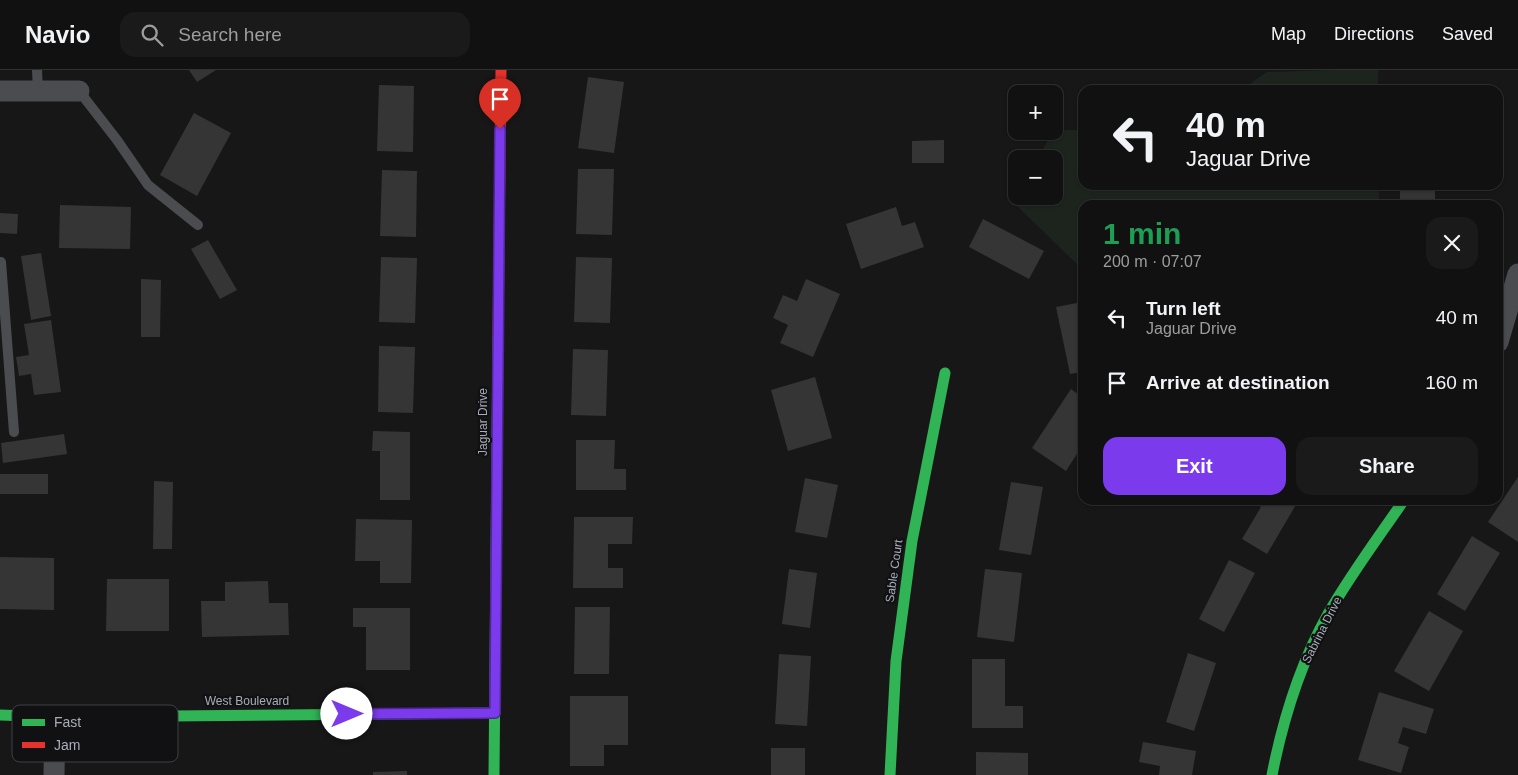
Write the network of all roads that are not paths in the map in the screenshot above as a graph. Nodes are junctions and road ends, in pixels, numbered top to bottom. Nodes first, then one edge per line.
1 (37, 70) edge
2 (501, 70) edge
3 (0, 91) edge
4 (79, 91) joint
5 (38, 92) junction
6 (198, 225) dead end
7 (1, 262) dead end
8 (1518, 274) edge
9 (1503, 325) edge
10 (4, 356) edge
11 (945, 373) dead end
12 (14, 432) dead end
13 (1401, 505) edge
14 (495, 713) junction
15 (178, 716) edge
16 (54, 762) edge
17 (54, 775) edge
18 (494, 775) edge
19 (890, 775) edge
20 (1272, 775) edge

1 - 5 lane
2 - 14 street, Jaguar Drive
3 - 5 street
4 - 5 street
4 - 6 lane
7 - 10 lane
8 - 9 street
10 - 12 lane
11 - 19 street, Sable Court
13 - 20 street, Sabrina Drive
14 - 15 street, West Boulevard
14 - 18 street, Jaguar Drive
16 - 17 street

